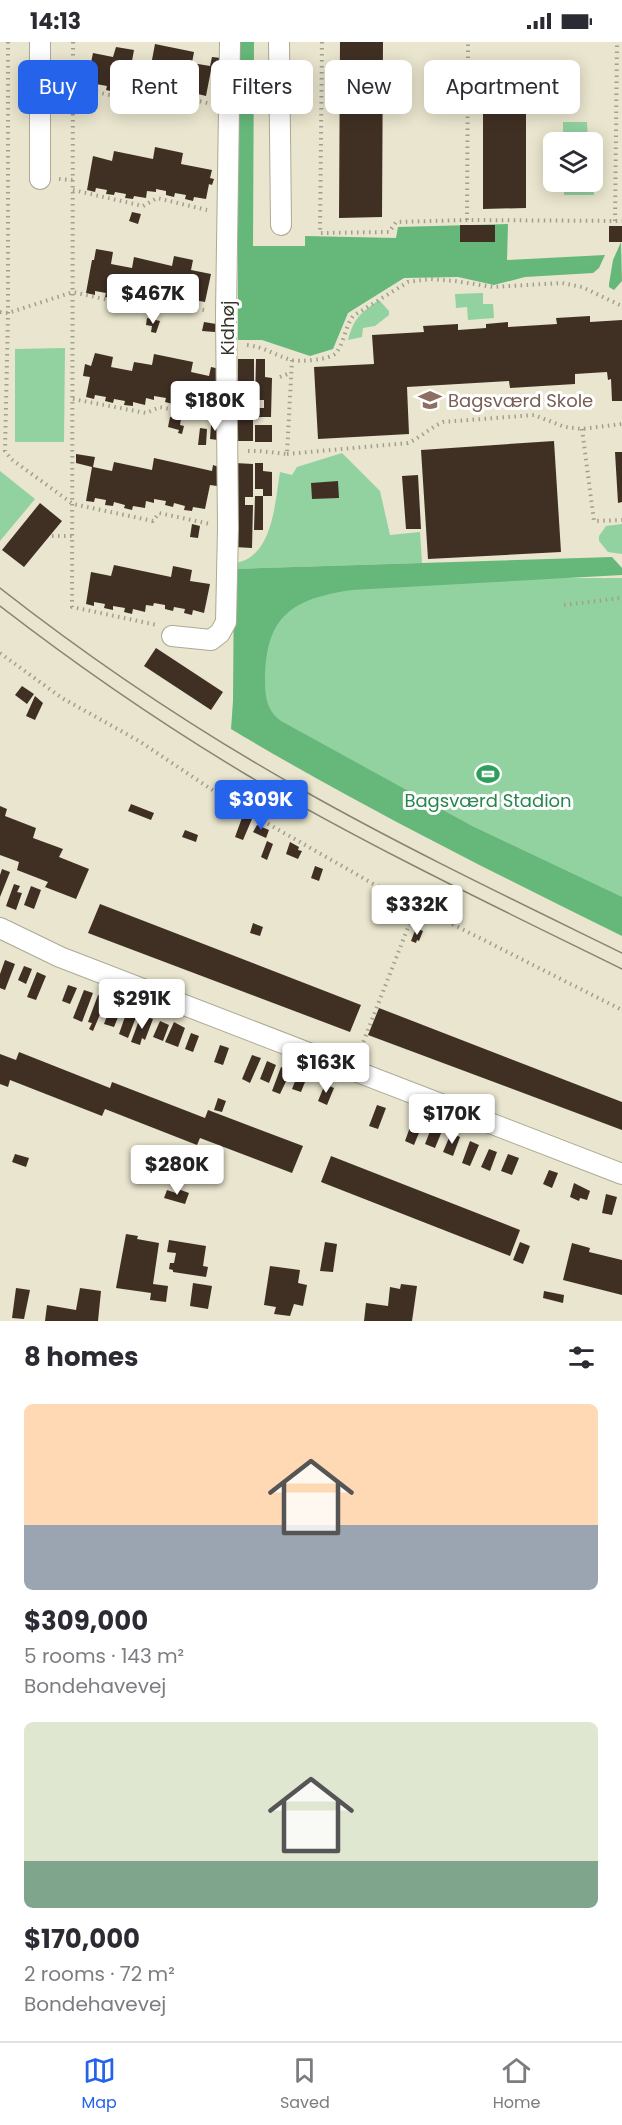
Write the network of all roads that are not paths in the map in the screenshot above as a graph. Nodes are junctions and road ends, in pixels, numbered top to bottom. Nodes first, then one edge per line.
1 (40, 42) edge
2 (230, 42) edge
3 (279, 42) edge
4 (40, 178) dead end
5 (281, 225) dead end
6 (172, 636) road end
7 (0, 927) edge
8 (622, 1174) edge

1 - 4 street
2 - 6 street, Kidhøj
3 - 5 street
7 - 8 street

